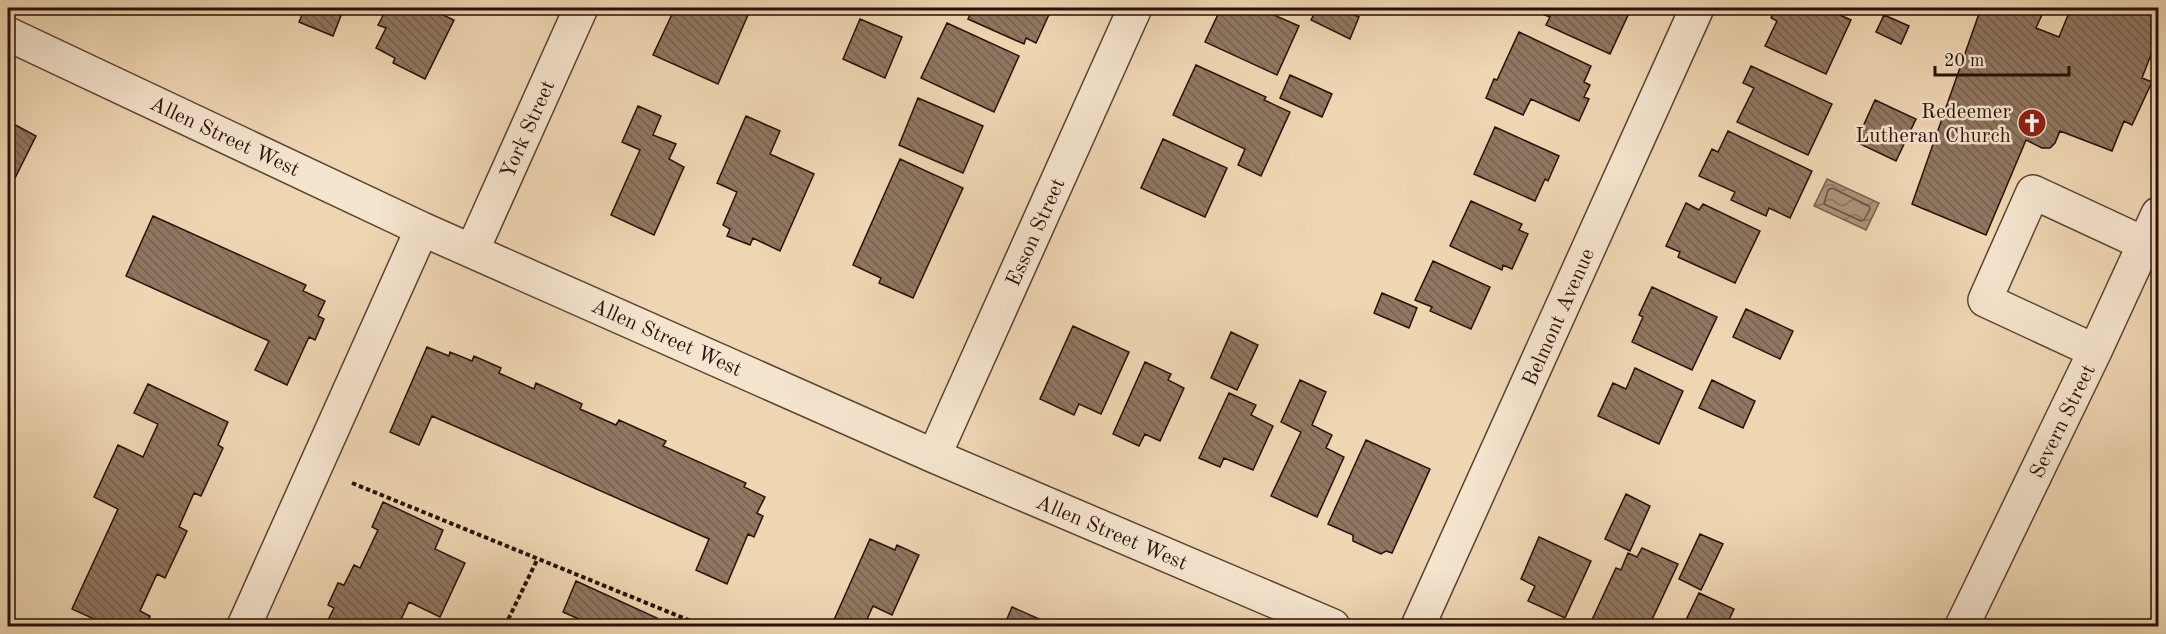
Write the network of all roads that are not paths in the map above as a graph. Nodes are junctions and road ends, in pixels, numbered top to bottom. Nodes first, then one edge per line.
1 (581, 8) edge
2 (1135, 8) edge
3 (1697, 8) edge
4 (8, 34) edge
5 (2158, 214) edge
6 (422, 229) junction
7 (2145, 244) junction
8 (472, 251) junction
9 (2095, 351) junction
10 (934, 456) junction
11 (244, 627) edge
12 (1333, 627) edge
13 (1418, 627) edge
14 (1962, 627) edge

1 - 8 street, York Street
2 - 10 street, Esson Street
3 - 13 street, Belmont Avenue
4 - 6 street, Allen Street West
5 - 7 street, Severn Street
6 - 8 street, Allen Street West
6 - 11 street
7 - 9 street, Severn Street
7 - 9 street
8 - 10 street, Allen Street West
9 - 14 street, Severn Street
10 - 12 street, Allen Street West

